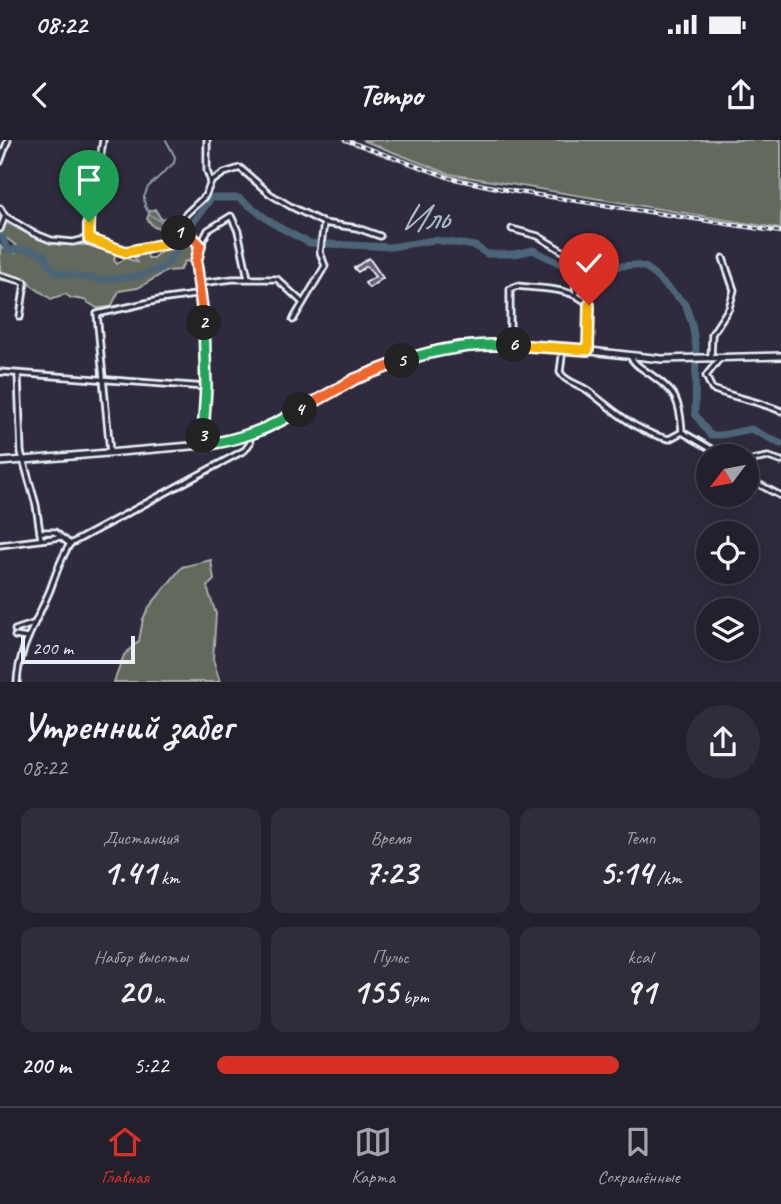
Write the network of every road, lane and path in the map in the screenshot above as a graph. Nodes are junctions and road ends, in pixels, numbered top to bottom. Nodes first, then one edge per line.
1 (8, 140) edge
2 (103, 140) edge
3 (207, 140) edge
4 (0, 162) edge
5 (211, 182) junction
6 (0, 208) edge
7 (5, 216) junction
8 (324, 223) junction
9 (182, 226) junction
10 (0, 229) edge
11 (512, 229) dead end
12 (380, 236) dead end
13 (89, 239) junction
14 (200, 245) junction
15 (723, 258) dead end
16 (0, 275) edge
17 (248, 278) junction
18 (200, 283) junction
19 (202, 294) junction
20 (576, 294) junction
21 (303, 303) junction
22 (20, 317) dead end
23 (293, 320) dead end
24 (510, 345) junction
25 (563, 348) junction
26 (588, 350) junction
27 (630, 356) junction
28 (721, 356) junction
29 (781, 356) edge
30 (709, 357) junction
31 (0, 372) edge
32 (18, 375) junction
33 (102, 380) junction
34 (206, 387) junction
35 (781, 411) edge
36 (682, 432) junction
37 (249, 436) junction
38 (703, 444) edge
39 (203, 445) junction
40 (110, 454) junction
41 (760, 459) edge
42 (23, 460) junction
43 (781, 461) edge
44 (0, 462) edge
45 (760, 485) edge
46 (781, 496) edge
47 (40, 532) junction
48 (61, 537) junction
49 (41, 539) junction
50 (70, 544) junction
51 (0, 545) edge
52 (33, 624) junction
53 (15, 630) dead end
54 (15, 636) dead end
55 (27, 638) junction
56 (17, 682) edge

1 - 4 street
2 - 13 street
3 - 5 street
5 - 8 street
5 - 9 street
6 - 7 street
7 - 10 street
7 - 13 street
8 - 12 street
8 - 21 street
9 - 13 street
9 - 14 street
11 - 20 street
14 - 17 street
14 - 18 street
15 - 30 street
16 - 22 street
17 - 18 street
17 - 21 street
18 - 19 street
19 - 33 street
19 - 34 street
20 - 24 street
20 - 26 street
21 - 23 street
24 - 25 street
24 - 37 street
25 - 26 street
25 - 36 street
26 - 27 street
27 - 30 street
27 - 36 street
28 - 29 street
28 - 30 street
28 - 35 street
31 - 32 street
32 - 33 street
32 - 42 street
33 - 34 street
33 - 40 street
34 - 39 street
36 - 38 street
37 - 39 street
37 - 50 street
39 - 40 street
40 - 42 street
41 - 43 street
42 - 44 street
42 - 47 street
45 - 46 street
47 - 48 street
47 - 49 street
48 - 49 street
48 - 50 street
49 - 51 street
50 - 52 street
52 - 53 street
52 - 55 street
54 - 55 street
55 - 56 street

